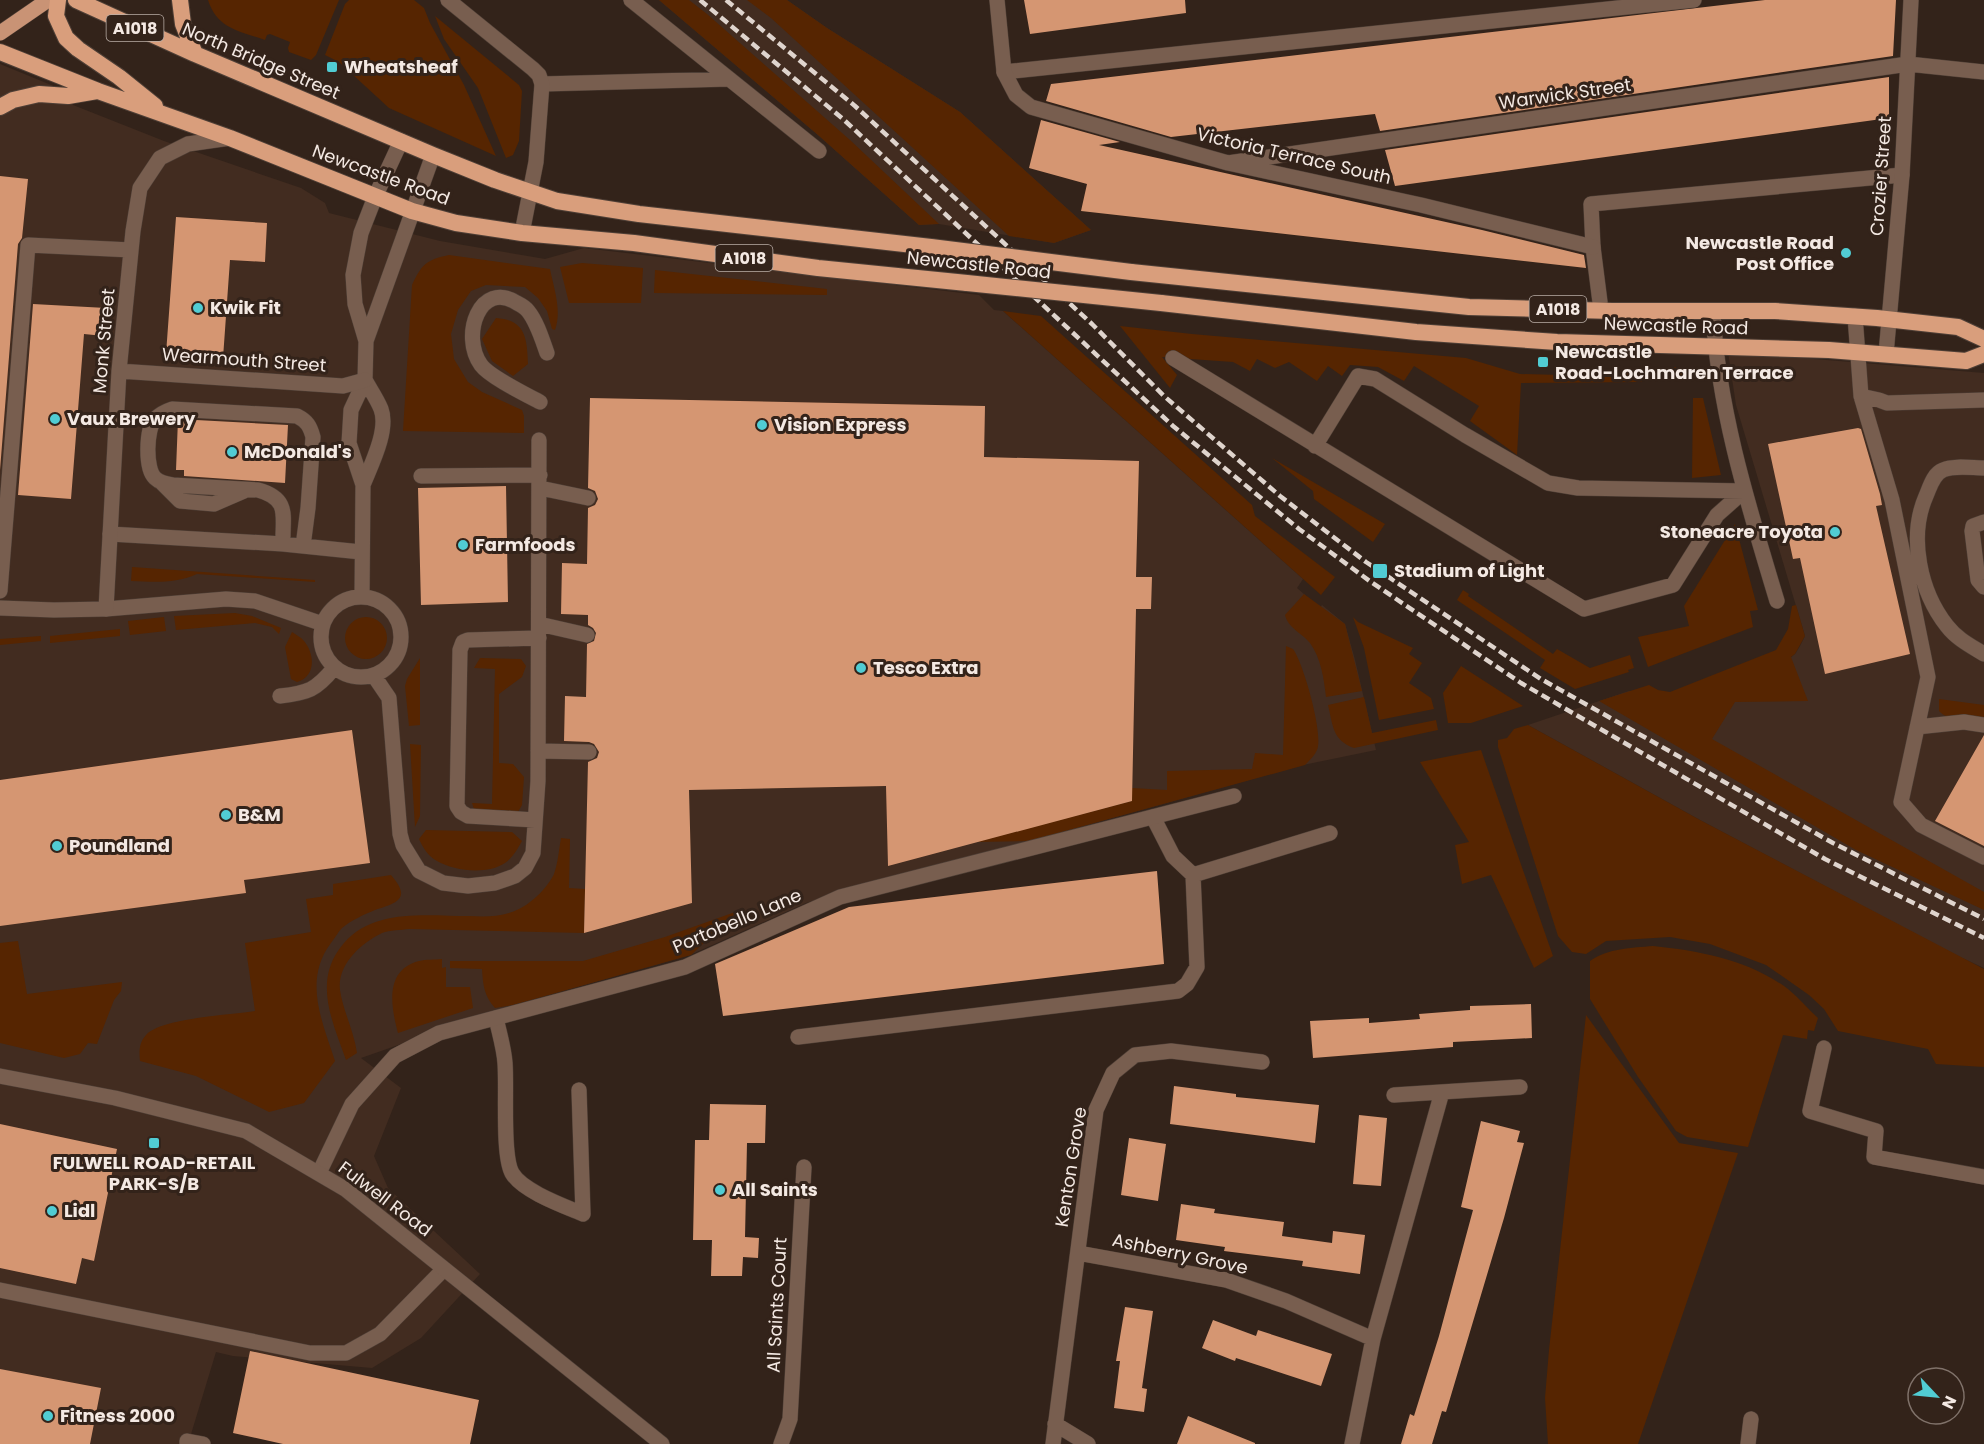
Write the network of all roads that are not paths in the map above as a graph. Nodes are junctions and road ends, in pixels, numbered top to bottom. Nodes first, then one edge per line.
1 (48, 0) edge
2 (58, 0) edge
3 (76, 0) edge
4 (180, 0) edge
5 (448, 0) edge
6 (631, 0) edge
7 (997, 0) edge
8 (1694, 0) edge
9 (1911, 0) edge
10 (0, 33) edge
11 (0, 52) edge
12 (195, 54) junction
13 (1908, 64) junction
14 (1004, 72) junction
15 (1984, 72) edge
16 (729, 79) junction
17 (542, 84) junction
18 (98, 91) junction
19 (0, 107) edge
20 (165, 114) junction
21 (230, 138) junction
22 (401, 141) junction
23 (819, 151) dead end
24 (433, 154) junction
25 (1228, 163) junction
26 (1902, 175) junction
27 (530, 192) junction
28 (375, 197) junction
29 (412, 211) junction
30 (522, 233) junction
31 (1593, 247) junction
32 (131, 250) junction
33 (1601, 310) junction
34 (1713, 312) junction
35 (1855, 316) junction
36 (1888, 319) junction
37 (1984, 339) edge
38 (366, 341) junction
39 (1715, 346) junction
40 (1856, 352) junction
41 (547, 353) dead end
42 (1886, 354) junction
43 (1984, 354) edge
44 (1173, 358) dead end
45 (120, 371) junction
46 (365, 380) junction
47 (1861, 396) junction
48 (1984, 400) edge
49 (540, 402) dead end
50 (539, 440) dead end
51 (1316, 446) junction
52 (1984, 468) edge
53 (421, 476) dead end
54 (540, 481) junction
55 (363, 485) junction
56 (1744, 491) junction
57 (588, 498) dead end
58 (1984, 522) edge
59 (110, 534) junction
60 (283, 544) junction
61 (303, 546) junction
62 (361, 552) junction
63 (1984, 587) edge
64 (0, 591) edge
65 (362, 597) junction
66 (1778, 601) dead end
67 (0, 608) edge
68 (106, 609) junction
69 (323, 624) junction
70 (539, 631) junction
71 (587, 635) dead end
72 (1984, 654) edge
73 (334, 668) junction
74 (374, 676) junction
75 (280, 696) dead end
76 (1984, 725) edge
77 (1917, 727) junction
78 (538, 752) junction
79 (588, 752) dead end
80 (1234, 796) dead end
81 (1153, 817) junction
82 (535, 820) junction
83 (1330, 834) dead end
84 (1984, 857) edge
85 (1193, 875) junction
86 (496, 1018) junction
87 (798, 1038) dead end
88 (1824, 1048) dead end
89 (1262, 1062) dead end
90 (0, 1076) edge
91 (1520, 1087) dead end
92 (579, 1090) dead end
93 (1442, 1092) junction
94 (1394, 1095) dead end
95 (804, 1167) dead end
96 (319, 1173) junction
97 (1984, 1177) edge
98 (1078, 1253) junction
99 (444, 1269) junction
100 (0, 1290) edge
101 (1373, 1339) junction
102 (1751, 1419) dead end
103 (1056, 1424) junction
104 (187, 1444) edge
105 (203, 1444) edge
106 (662, 1444) edge
107 (781, 1444) edge
108 (1053, 1444) edge
109 (1088, 1444) edge
110 (1352, 1444) edge
111 (1748, 1444) edge

1 - 10 main road
2 - 20 highway
3 - 12 highway, North Bridge Street / A1018
4 - 12 highway
5 - 17 street
6 - 16 street
7 - 14 street
8 - 14 street
9 - 13 street, Crozier Street
11 - 18 highway, Newcastle Road / A1018
12 - 22 highway, North Bridge Street / A1018
13 - 15 street, Warwick Street
13 - 25 street, Warwick Street
13 - 26 street, Crozier Street
14 - 25 street, Victoria Terrace South
16 - 17 street
16 - 23 street
17 - 27 street
18 - 19 highway, A1018
18 - 20 highway, Newcastle Road / A1018
20 - 21 highway, Newcastle Road / A1018
21 - 28 highway, Newcastle Road / A1018
21 - 32 street, Monk Street
22 - 24 highway, North Bridge Street / A1018
22 - 28 street
24 - 27 highway, A1018
24 - 29 street
25 - 31 street, Victoria Terrace South
26 - 31 street
26 - 36 street, Crozier Street
27 - 30 street
27 - 33 highway, A1018, bridge
28 - 29 highway, Newcastle Road / A1018
28 - 38 street
29 - 30 highway, Newcastle Road / A1018
29 - 38 street
30 - 39 highway, Newcastle Road / A1018, bridge
31 - 33 street
32 - 45 street, Monk Street
32 - 64 street
33 - 34 highway, A1018
34 - 35 highway, A1018
34 - 39 street
35 - 36 highway, A1018
35 - 40 street
36 - 37 highway, A1018
36 - 42 street, Crozier Street
38 - 46 street
39 - 40 highway, Newcastle Road / A1018
39 - 56 street
40 - 42 highway, Newcastle Road / A1018
40 - 47 street
41 - 49 street
42 - 43 highway, Newcastle Road / A1018
44 - 51 street
45 - 46 street, Wearmouth Street
45 - 59 street, Monk Street
46 - 55 street
46 - 55 street
47 - 48 street
47 - 77 street
50 - 54 street
51 - 56 street
51 - 56 street
52 - 72 street
53 - 54 street
54 - 57 street
54 - 70 street
55 - 62 street
56 - 66 street
58 - 63 street
59 - 60 street
59 - 68 street, Monk Street
60 - 61 street
60 - 61 street
61 - 62 street
62 - 65 street
65 - 69 street
65 - 74 street
67 - 68 street
68 - 69 street
69 - 73 street
70 - 71 street
70 - 78 street
70 - 82 street
73 - 74 street
73 - 75 street
74 - 82 street
76 - 77 street
77 - 84 street
78 - 79 street
78 - 82 street
80 - 81 street, Portobello Lane
81 - 85 street
81 - 86 street, Portobello Lane
83 - 85 street
85 - 87 street
86 - 92 street
86 - 96 street, Portobello Lane
88 - 97 street
89 - 98 street, Kenton Grove
90 - 96 street, Fulwell Road
91 - 93 street
93 - 94 street
93 - 101 street
95 - 107 street, All Saints Court
96 - 99 street, Fulwell Road
98 - 101 street, Ashberry Grove
98 - 103 street, Kenton Grove
99 - 100 street
99 - 106 street, Fulwell Road
101 - 110 street
102 - 111 street
103 - 108 street, Kenton Grove
103 - 109 street
104 - 105 street

